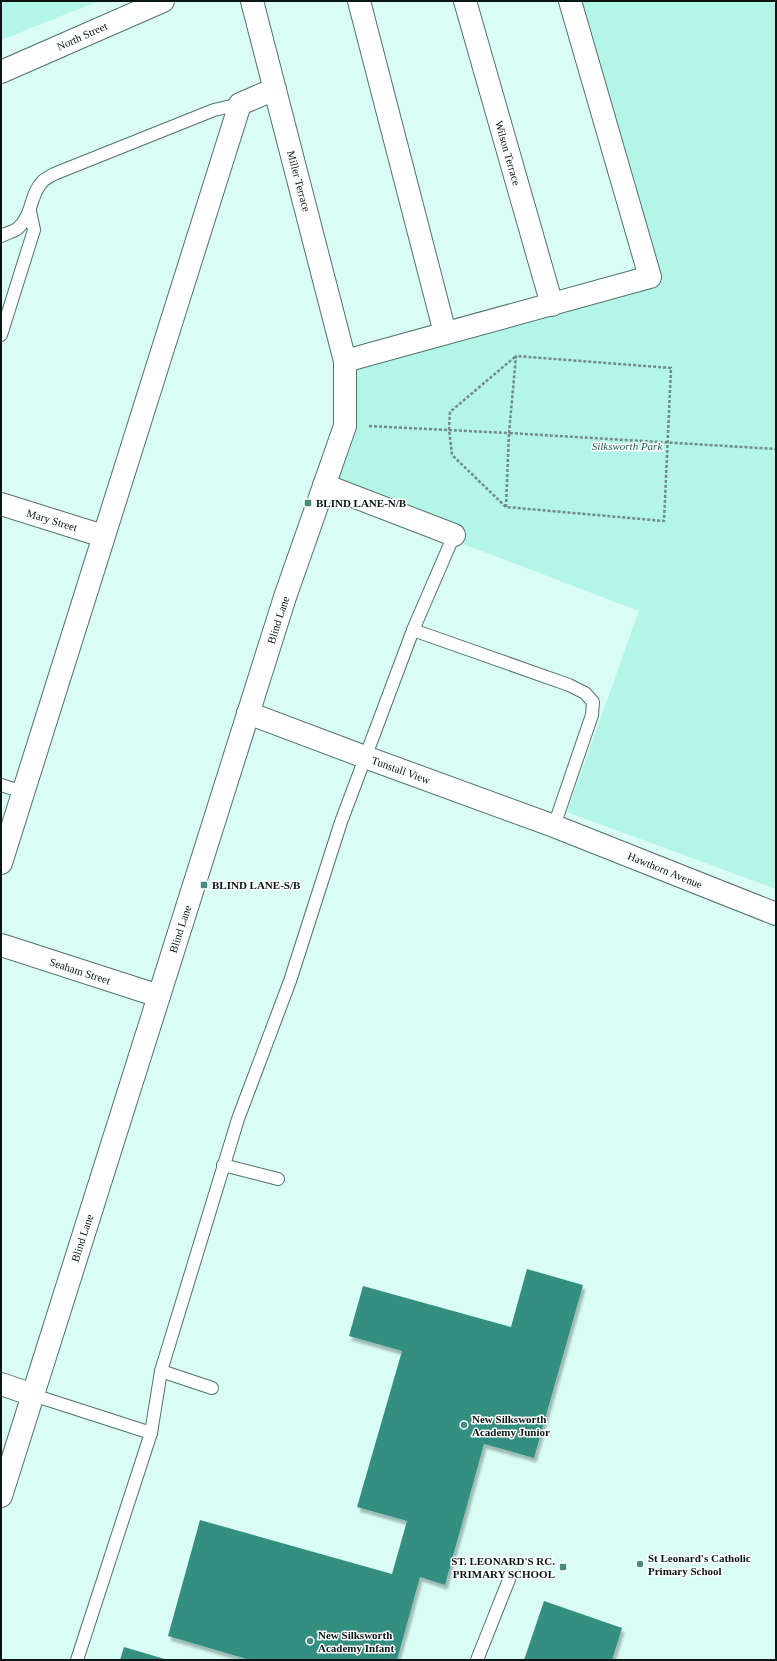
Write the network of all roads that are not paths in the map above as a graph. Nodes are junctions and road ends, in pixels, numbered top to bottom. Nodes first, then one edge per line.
1 (163, 1) edge
2 (252, 1) edge
3 (359, 1) edge
4 (465, 1) edge
5 (570, 1) edge
6 (1, 72) edge
7 (275, 89) junction
8 (240, 104) junction
9 (30, 211) junction
10 (1, 236) edge
11 (552, 305) junction
12 (446, 333) junction
13 (1, 335) edge
14 (345, 361) junction
15 (324, 485) junction
16 (1, 504) edge
17 (454, 535) joint
18 (103, 536) junction
19 (413, 630) junction
20 (248, 713) junction
21 (365, 757) junction
22 (1, 785) edge
23 (23, 792) junction
24 (554, 826) junction
25 (1, 863) edge
26 (776, 914) edge
27 (1, 945) edge
28 (159, 996) junction
29 (224, 1165) junction
30 (278, 1179) dead end
31 (161, 1371) junction
32 (1, 1384) edge
33 (212, 1388) dead end
34 (33, 1395) junction
35 (151, 1433) junction
36 (1, 1496) edge
37 (510, 1577) dead end
38 (78, 1660) edge
39 (477, 1660) edge

1 - 6 street, North Street
2 - 7 street, Miller Terrace
3 - 12 street
4 - 11 street, Wilson Terrace
5 - 11 street
7 - 8 street
7 - 14 street, Miller Terrace
8 - 9 lane
8 - 18 street
9 - 10 lane
9 - 13 lane
11 - 12 street
12 - 14 street
14 - 15 street, Blind Lane
15 - 17 street
15 - 20 street, Blind Lane
16 - 18 street, Mary Street
17 - 19 lane
18 - 23 street
19 - 21 lane
19 - 24 lane
20 - 21 street, Tunstall View
20 - 28 street, Blind Lane
21 - 24 street, Tunstall View
21 - 29 lane
22 - 23 lane
23 - 25 street
24 - 26 street, Hawthorn Avenue
27 - 28 street, Seaham Street
28 - 34 street, Blind Lane
29 - 30 lane
29 - 31 lane
31 - 33 lane
31 - 35 lane
32 - 34 street
34 - 35 lane
34 - 36 street, Blind Lane
35 - 38 lane
37 - 39 lane

